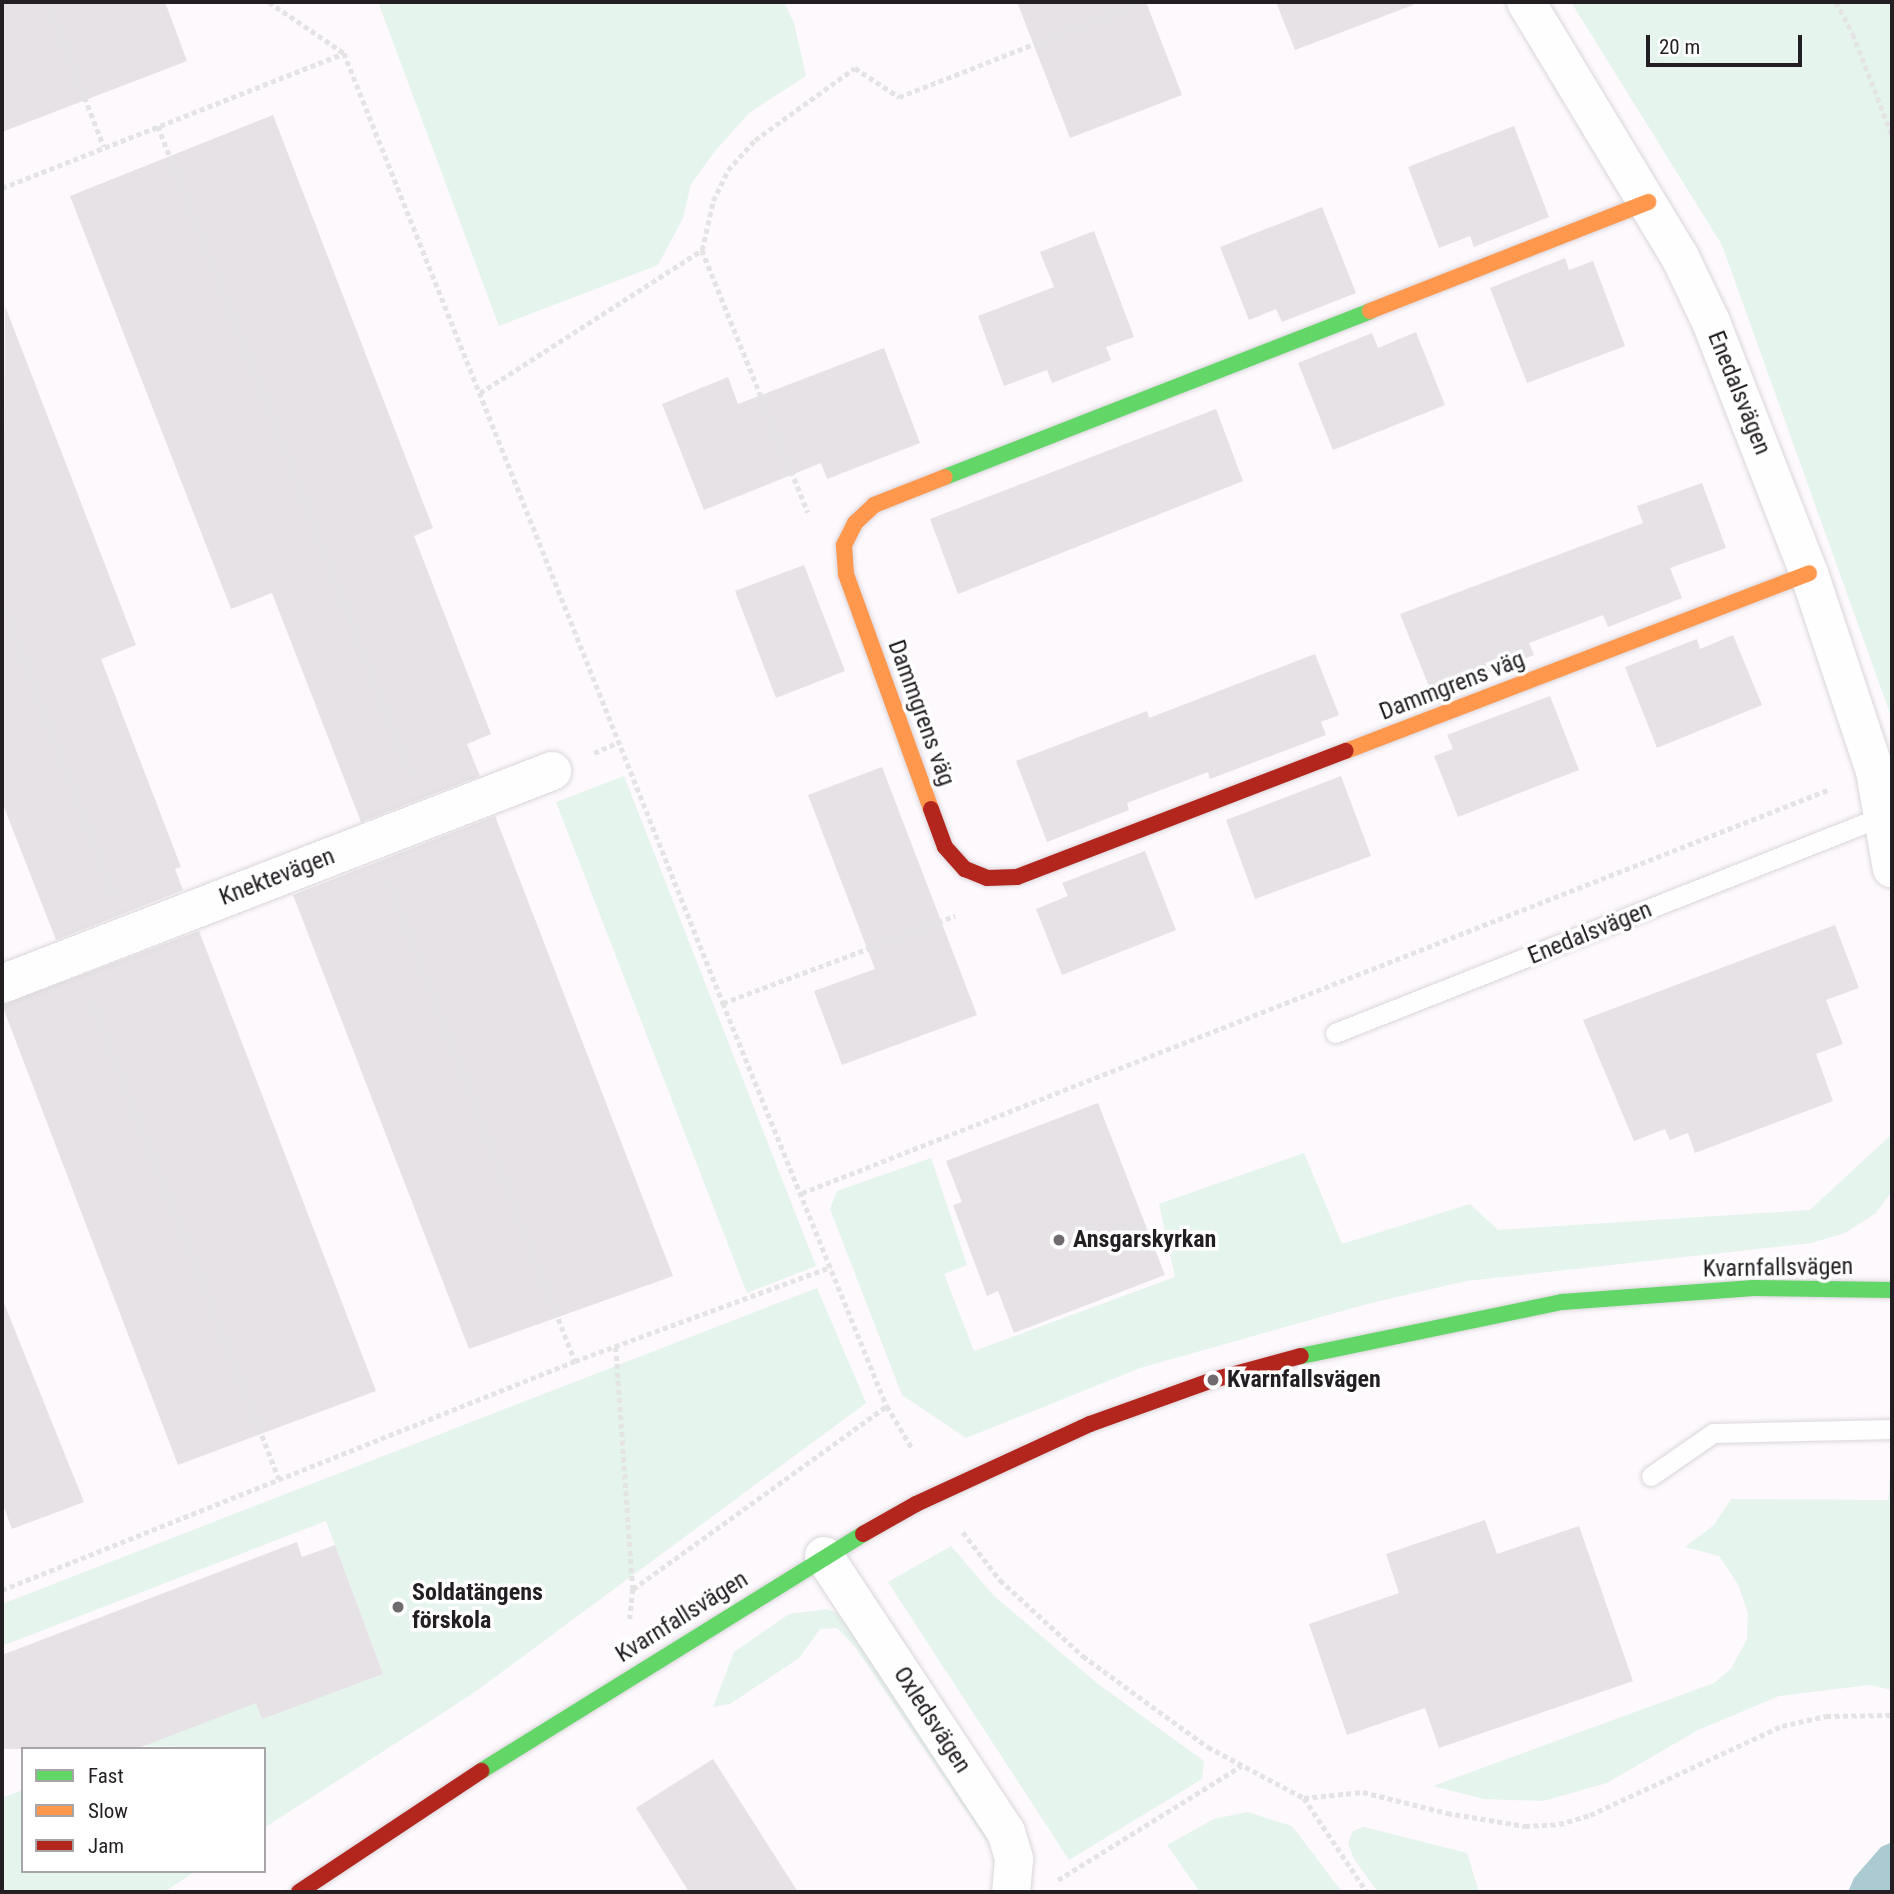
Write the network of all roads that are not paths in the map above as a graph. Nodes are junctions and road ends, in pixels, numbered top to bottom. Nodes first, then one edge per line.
1 (1526, 2) edge
2 (1648, 202) junction
3 (1809, 573) junction
4 (552, 771) dead end
5 (1883, 816) junction
6 (1892, 869) edge
7 (2, 984) edge
8 (1335, 1033) dead end
9 (1892, 1290) edge
10 (1892, 1429) edge
11 (1651, 1476) dead end
12 (824, 1556) junction
13 (1012, 1889) edge
14 (299, 1892) edge

1 - 2 street, Enedalsvägen
2 - 3 street, Enedalsvägen
2 - 3 street, Dammgrens väg
3 - 5 street, Enedalsvägen
4 - 7 street, Knektevägen
5 - 6 street, Enedalsvägen
5 - 8 lane, Enedalsvägen
9 - 12 street, Kvarnfallsvägen
10 - 11 lane
12 - 13 street, Oxledsvägen
12 - 14 street, Kvarnfallsvägen

